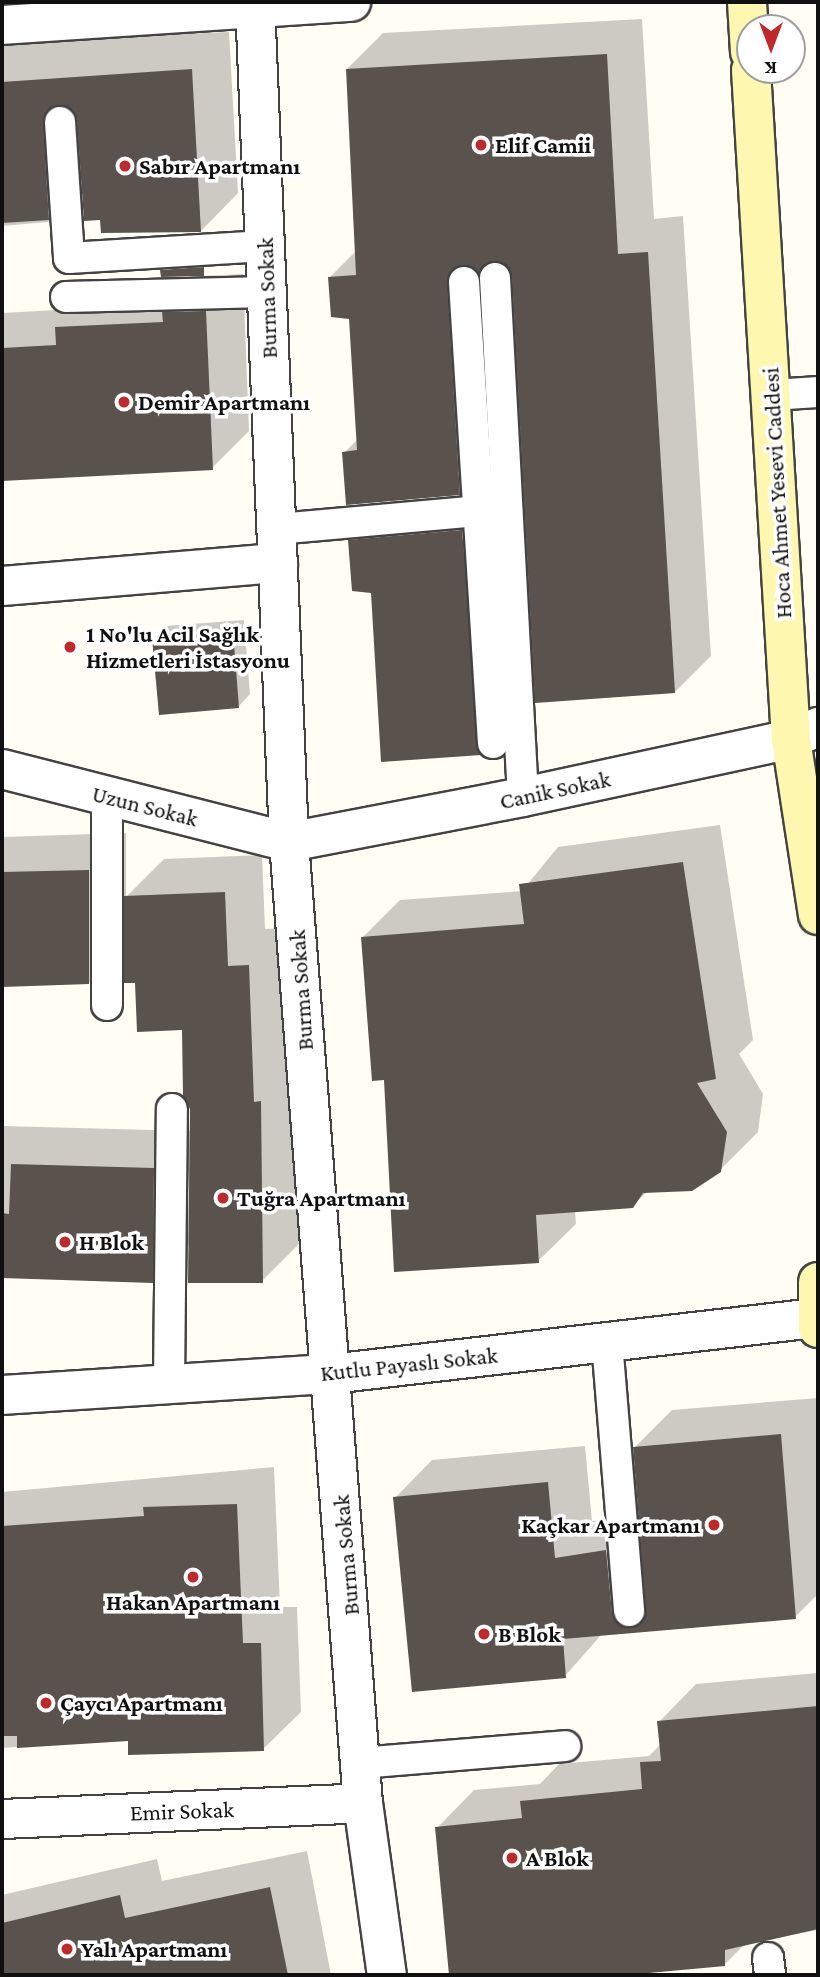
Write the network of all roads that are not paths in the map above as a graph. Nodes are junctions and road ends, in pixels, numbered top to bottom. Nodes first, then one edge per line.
1 (351, 2) edge
2 (255, 6) edge
3 (2, 25) edge
4 (752, 84) edge
5 (60, 122) dead end
6 (265, 246) junction
7 (495, 278) dead end
8 (464, 282) dead end
9 (267, 292) junction
10 (66, 297) dead end
11 (818, 392) edge
12 (771, 395) junction
13 (479, 512) junction
14 (277, 546) junction
15 (2, 586) edge
16 (805, 733) edge
17 (493, 743) dead end
18 (2, 769) edge
19 (107, 796) junction
20 (523, 797) junction
21 (289, 842) junction
22 (818, 915) edge
23 (107, 1005) dead end
24 (172, 1109) dead end
25 (817, 1309) edge
26 (607, 1342) junction
27 (331, 1374) junction
28 (169, 1384) junction
29 (2, 1395) edge
30 (629, 1611) dead end
31 (565, 1746) dead end
32 (360, 1763) junction
33 (363, 1803) junction
34 (2, 1819) edge
35 (387, 1975) edge

1 - 2 street
2 - 3 street
2 - 6 street, Burma Sokak
4 - 12 main road, Hoca Ahmet Yesevi Caddesi
5 - 6 lane
6 - 9 street, Burma Sokak
7 - 20 lane
8 - 13 lane
9 - 10 lane
9 - 14 street, Burma Sokak
11 - 12 lane
12 - 16 main road, Hoca Ahmet Yesevi Caddesi
13 - 14 lane
13 - 17 lane
14 - 15 street
14 - 21 street, Burma Sokak
16 - 20 street, Canik Sokak
16 - 22 main road, Hoca Ahmet Yesevi Caddesi
18 - 19 street, Uzun Sokak
19 - 21 street, Uzun Sokak
19 - 23 lane
20 - 21 street, Canik Sokak
21 - 27 street, Burma Sokak
24 - 28 lane
25 - 26 street, Kutlu Payaslı Sokak
26 - 27 street, Kutlu Payaslı Sokak
26 - 30 lane
27 - 28 street, Kutlu Payaslı Sokak
27 - 32 street, Burma Sokak
28 - 29 street, Kutlu Payaslı Sokak
31 - 32 lane
32 - 33 street, Burma Sokak
33 - 34 street, Emir Sokak
33 - 35 street, Burma Sokak

